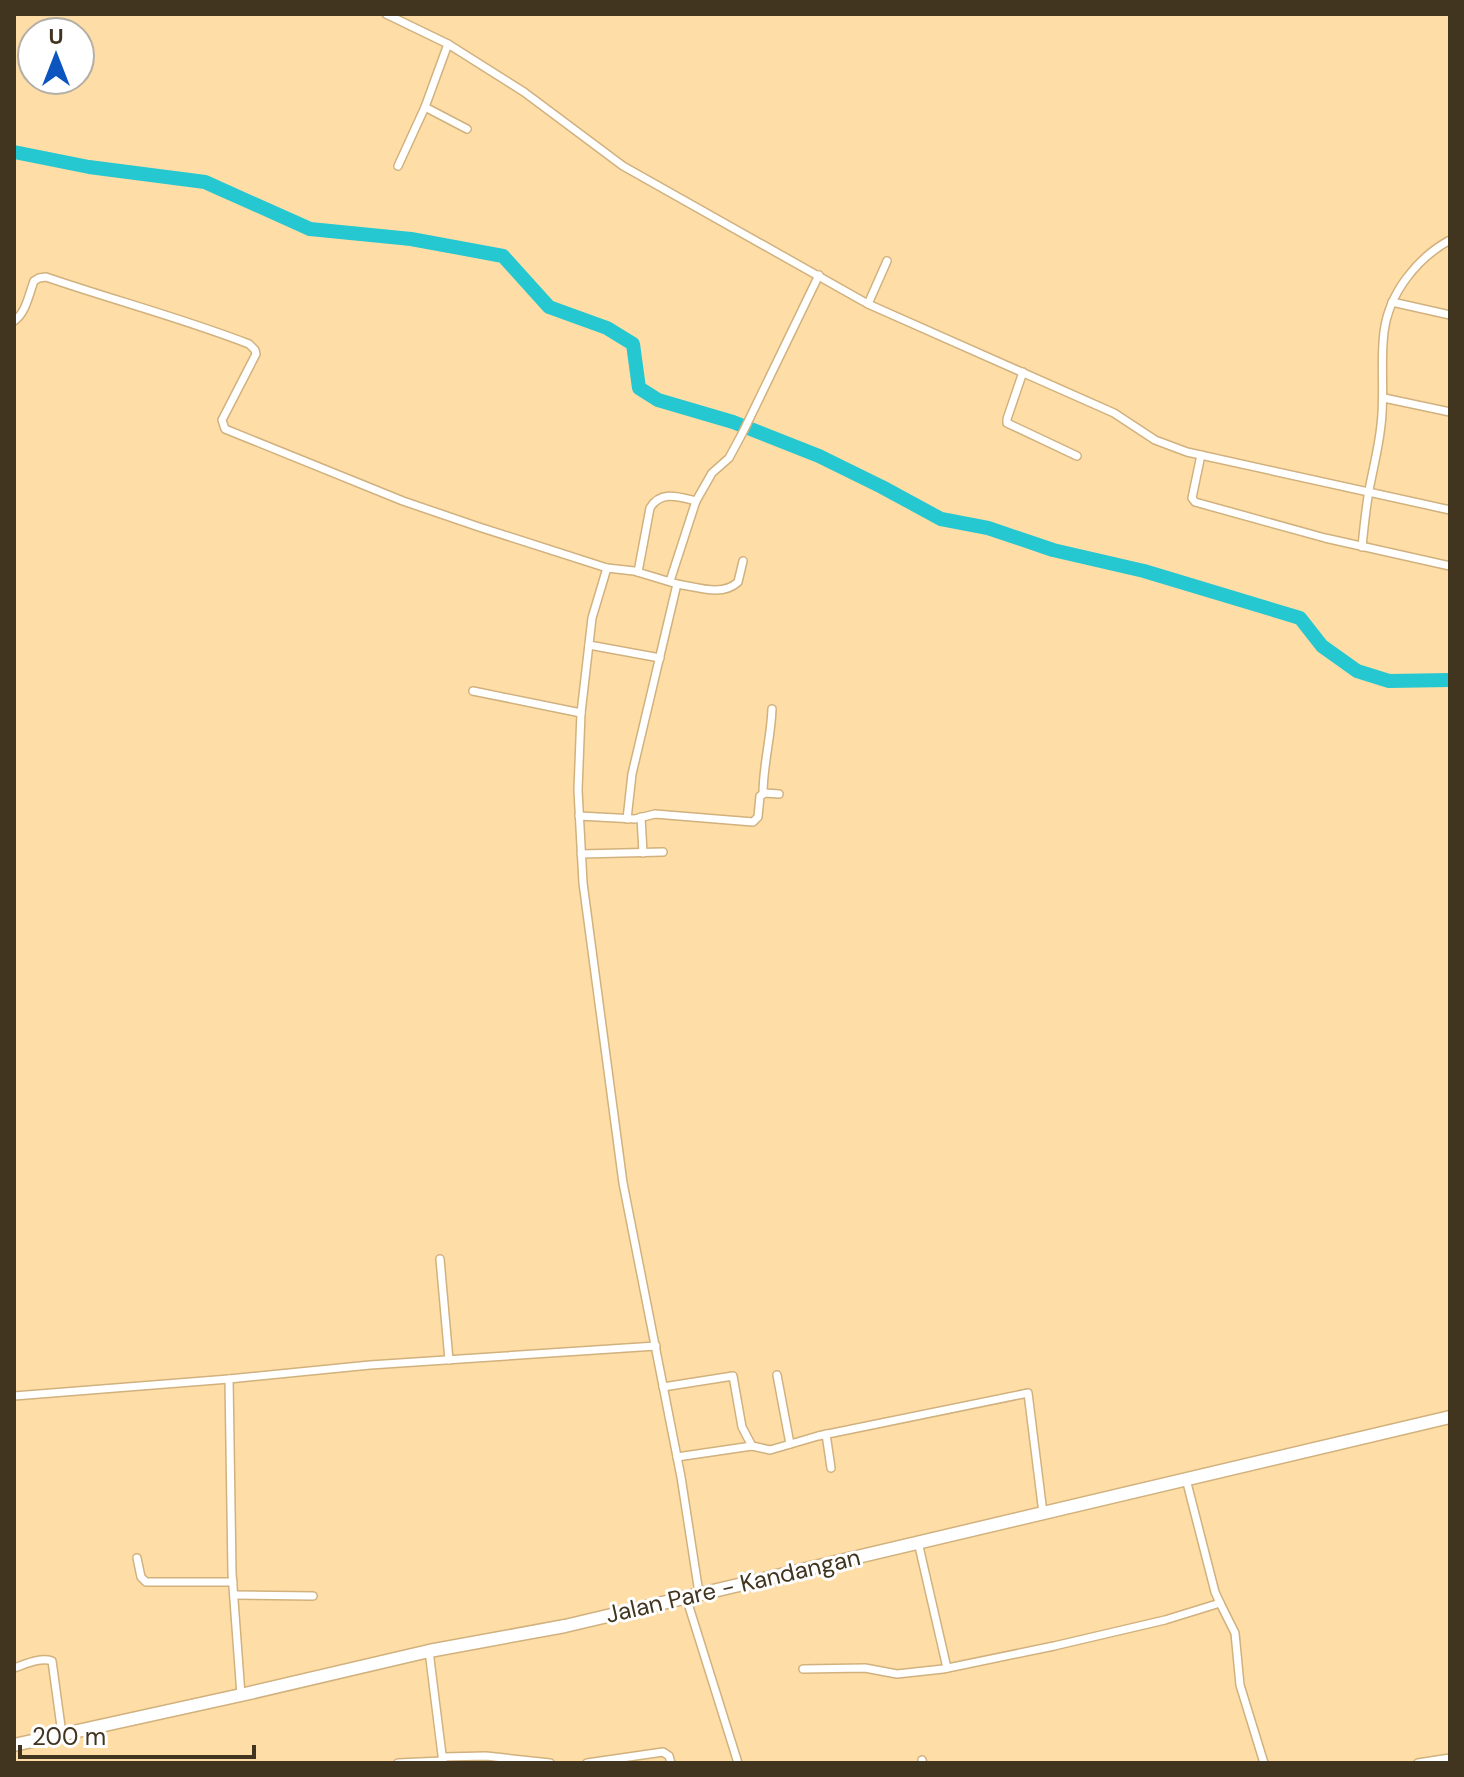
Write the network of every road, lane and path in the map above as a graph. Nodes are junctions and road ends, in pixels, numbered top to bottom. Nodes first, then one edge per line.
1 (386, 14) edge
2 (448, 44) junction
3 (425, 107) junction
4 (467, 129) dead end
5 (398, 166) dead end
6 (1450, 240) edge
7 (887, 261) dead end
8 (819, 275) junction
9 (1392, 302) junction
10 (868, 304) junction
11 (1450, 315) edge
12 (14, 321) edge
13 (1023, 372) junction
14 (1384, 398) junction
15 (1450, 412) edge
16 (1201, 455) junction
17 (1077, 456) dead end
18 (1369, 493) junction
19 (696, 501) junction
20 (1450, 510) edge
21 (1362, 547) junction
22 (743, 561) dead end
23 (1450, 566) edge
24 (607, 568) junction
25 (638, 572) junction
26 (674, 583) junction
27 (589, 645) junction
28 (660, 658) junction
29 (473, 691) dead end
30 (772, 709) dead end
31 (581, 713) junction
32 (763, 794) junction
33 (779, 794) dead end
34 (579, 816) junction
35 (641, 817) junction
36 (627, 819) junction
37 (663, 852) dead end
38 (643, 853) junction
39 (581, 854) junction
40 (440, 1259) dead end
41 (656, 1346) junction
42 (449, 1360) junction
43 (777, 1375) dead end
44 (229, 1379) junction
45 (663, 1387) junction
46 (14, 1396) edge
47 (1450, 1417) edge
48 (826, 1434) junction
49 (790, 1444) junction
50 (752, 1446) junction
51 (677, 1457) junction
52 (831, 1468) dead end
53 (1186, 1479) junction
54 (1043, 1513) junction
55 (918, 1542) junction
56 (137, 1558) dead end
57 (233, 1582) junction
58 (234, 1595) junction
59 (693, 1595) junction
60 (313, 1596) dead end
61 (1220, 1603) junction
62 (429, 1651) junction
63 (14, 1668) edge
64 (947, 1668) junction
65 (803, 1669) dead end
66 (241, 1695) junction
67 (62, 1734) junction
68 (14, 1745) edge
69 (1450, 1758) edge
70 (443, 1760) edge
71 (398, 1763) edge
72 (550, 1763) edge
73 (587, 1763) edge
74 (671, 1763) edge
75 (738, 1763) edge
76 (1264, 1763) edge
77 (1418, 1763) edge

1 - 2 street
2 - 3 street
2 - 8 street
3 - 4 street
3 - 5 street
6 - 9 street
7 - 10 street
8 - 10 street
8 - 19 street
9 - 11 street
9 - 14 street
10 - 13 street
12 - 24 street
13 - 16 street
13 - 17 street
14 - 15 street
14 - 18 street
16 - 18 street
16 - 21 street
18 - 20 street
18 - 21 street
19 - 25 street
19 - 26 street
21 - 23 street
22 - 26 street
24 - 25 street
24 - 27 street
25 - 26 street
26 - 28 street
27 - 28 street
27 - 31 street
28 - 36 street
29 - 31 street
30 - 32 street
31 - 34 street
32 - 33 street
32 - 35 street
34 - 36 street
34 - 39 street
35 - 36 street
35 - 38 street
37 - 38 street
38 - 39 street
39 - 41 street
40 - 42 street
41 - 42 street
41 - 45 street
42 - 44 street
43 - 49 street
44 - 46 street
44 - 57 street
45 - 50 street
45 - 51 street
47 - 53 main road, Jalan Pare - Kandangan
48 - 49 street
48 - 52 street
48 - 54 street
49 - 50 street
50 - 51 street
51 - 59 street
53 - 54 main road, Jalan Pare - Kandangan
53 - 61 street
54 - 55 main road, Jalan Pare - Kandangan
55 - 59 main road, Jalan Pare - Kandangan
55 - 64 street
56 - 57 street
57 - 58 street
58 - 60 street
58 - 66 street
59 - 62 main road, Jalan Pare - Kandangan
59 - 75 street
61 - 64 street
61 - 76 street
62 - 66 main road, Jalan Pare - Kandangan
62 - 70 street
63 - 67 street
64 - 65 street
66 - 67 main road, Jalan Pare - Kandangan
67 - 68 main road, Jalan Pare - Kandangan
69 - 77 street
70 - 71 street
70 - 72 street
73 - 74 street

